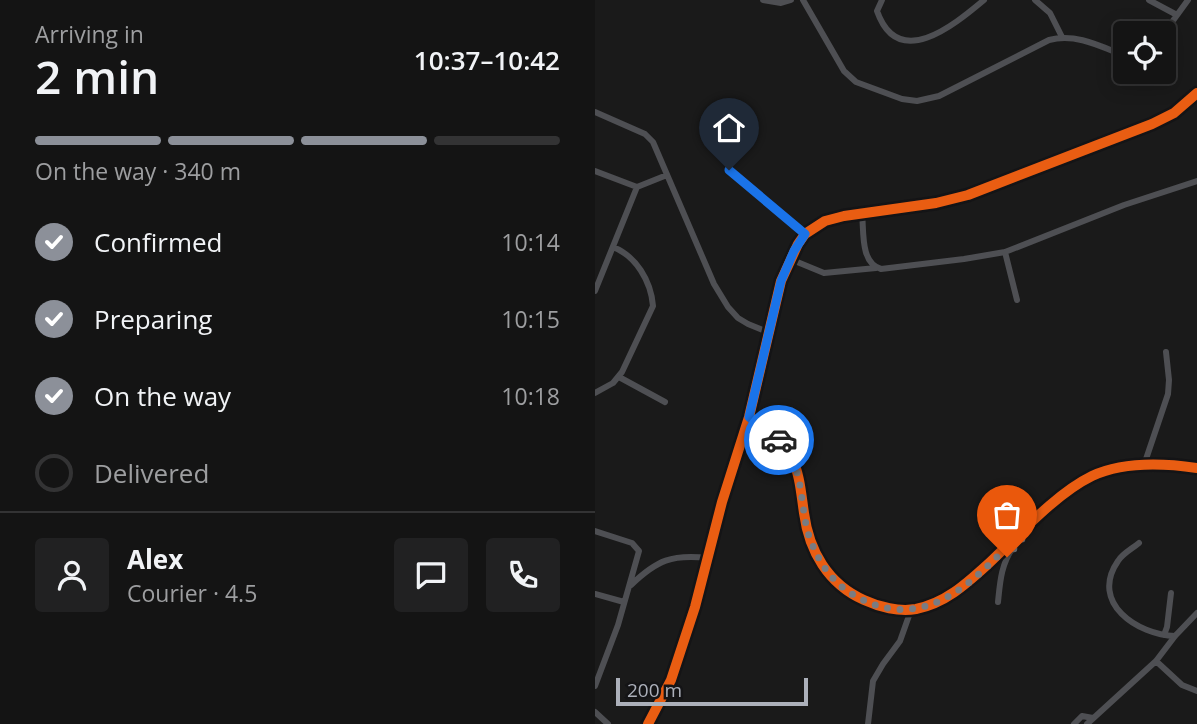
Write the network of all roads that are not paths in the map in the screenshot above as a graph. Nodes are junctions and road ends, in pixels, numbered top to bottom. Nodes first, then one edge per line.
1 (763, 0) edge
2 (791, 0) edge
3 (803, 0) edge
4 (882, 0) edge
5 (983, 0) edge
6 (1035, 0) edge
7 (1149, 0) edge
8 (1188, 0) edge
9 (1177, 15) junction
10 (1173, 21) edge
11 (1062, 37) junction
12 (1113, 51) edge
13 (1197, 93) edge
14 (595, 112) edge
15 (595, 170) edge
16 (729, 170) dead end
17 (667, 174) junction
18 (1197, 181) edge
19 (637, 187) junction
20 (862, 213) junction
21 (805, 234) junction
22 (613, 247) junction
23 (1005, 251) junction
24 (790, 259) junction
25 (876, 268) junction
26 (595, 290) edge
27 (1017, 300) dead end
28 (770, 333) junction
29 (1166, 352) dead end
30 (619, 377) junction
31 (595, 393) edge
32 (665, 402) dead end
33 (749, 417) junction
34 (1144, 465) junction
35 (1197, 468) edge
36 (1029, 524) junction
37 (595, 531) edge
38 (1139, 543) dead end
39 (708, 558) junction
40 (629, 587) junction
41 (1171, 593) dead end
42 (595, 594) edge
43 (624, 602) junction
44 (998, 602) dead end
45 (911, 610) junction
46 (1197, 613) edge
47 (1164, 635) junction
48 (1175, 636) junction
49 (1156, 662) junction
50 (595, 686) edge
51 (1197, 691) edge
52 (595, 712) edge
53 (1090, 721) edge
54 (608, 724) edge
55 (648, 724) edge
56 (868, 724) edge
57 (1074, 724) edge

1 - 2 street
3 - 11 street
4 - 5 street
6 - 11 street
7 - 9 street
8 - 9 street
9 - 10 street
11 - 12 street
13 - 20 street
14 - 17 street
15 - 19 street
16 - 21 street
17 - 19 street
17 - 28 street
18 - 23 street
19 - 22 street
20 - 21 street
20 - 25 street
21 - 24 street
22 - 26 street
22 - 30 street
23 - 25 street
23 - 27 street
24 - 25 street
24 - 28 street
28 - 33 street
29 - 34 street
30 - 31 street
30 - 32 street
33 - 39 street
33 - 45 street
34 - 35 street
34 - 36 street
36 - 44 street
36 - 45 street
37 - 40 street
38 - 47 street
39 - 40 street
39 - 55 street
40 - 43 street
41 - 47 street
42 - 43 street
43 - 50 street
45 - 56 street
46 - 48 street
47 - 48 street
48 - 49 street
49 - 51 street
49 - 53 street
52 - 54 street
53 - 57 street

